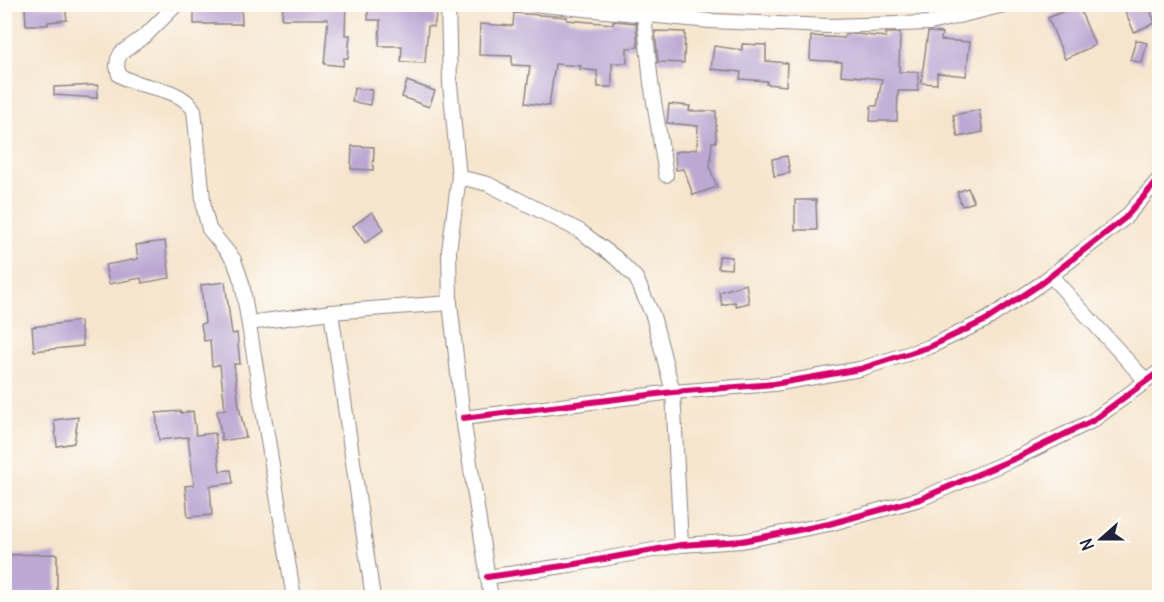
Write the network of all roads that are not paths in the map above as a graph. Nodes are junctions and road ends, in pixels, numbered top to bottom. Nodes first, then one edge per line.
1 (177, 4) edge
2 (448, 4) edge
3 (532, 4) edge
4 (1008, 4) edge
5 (967, 10) edge
6 (680, 11) edge
7 (644, 15) junction
8 (666, 175) dead end
9 (459, 177) junction
10 (1160, 178) edge
11 (1051, 276) junction
12 (450, 303) junction
13 (331, 312) junction
14 (249, 323) junction
15 (1160, 371) edge
16 (1146, 381) junction
17 (673, 392) junction
18 (463, 418) junction
19 (681, 545) junction
20 (487, 577) junction
21 (294, 597) edge
22 (373, 597) edge
23 (491, 597) edge

1 - 14 street
2 - 9 street
3 - 7 street
4 - 5 street
5 - 6 street
6 - 7 street
7 - 8 street
9 - 12 street
9 - 17 street
10 - 11 street
11 - 16 street
11 - 17 street
12 - 13 street
12 - 18 street
13 - 14 street
13 - 22 street
14 - 21 street
15 - 16 street
16 - 19 street
17 - 18 street
17 - 19 street
18 - 20 street
19 - 20 street
20 - 23 street

